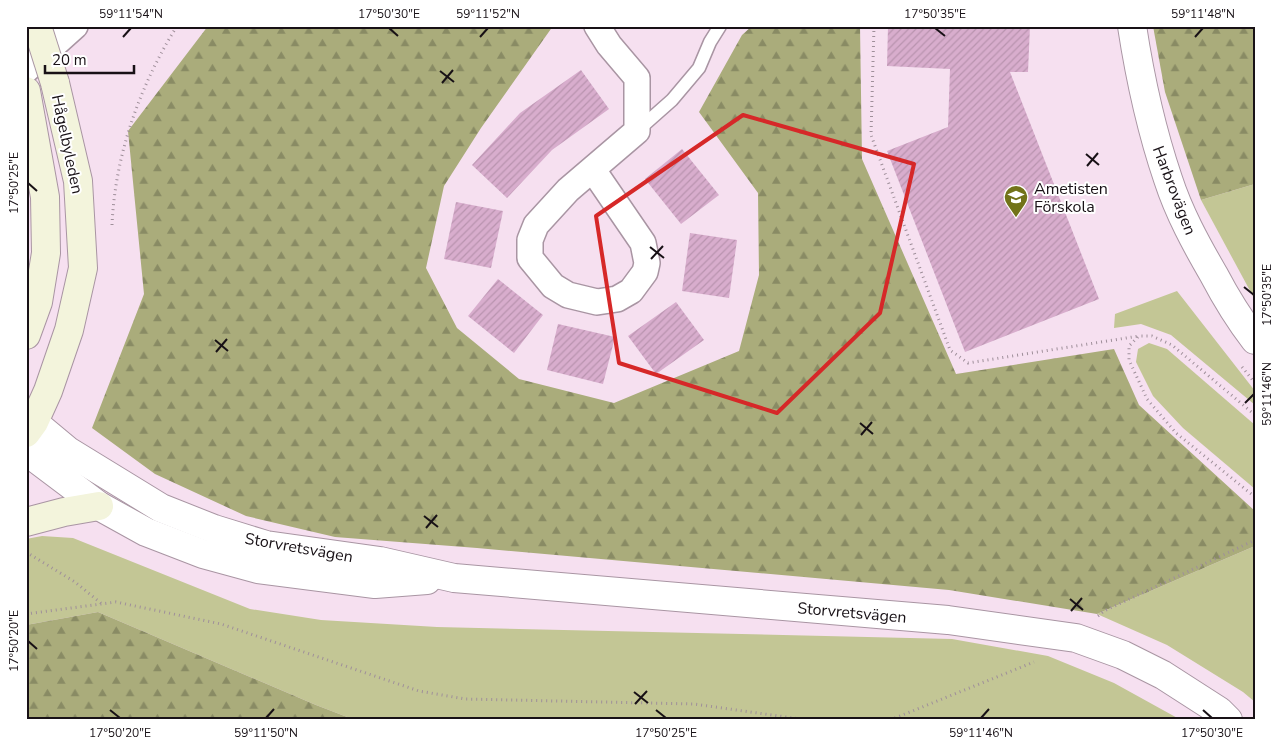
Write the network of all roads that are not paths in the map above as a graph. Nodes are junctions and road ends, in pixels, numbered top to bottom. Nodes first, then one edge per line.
1 (37, 26) edge
2 (75, 26) edge
3 (597, 26) edge
4 (720, 26) edge
5 (1132, 26) edge
6 (26, 70) edge
7 (26, 92) edge
8 (637, 130) junction
9 (593, 170) junction
10 (26, 335) edge
11 (1255, 340) edge
12 (29, 424) edge
13 (26, 451) edge
14 (99, 506) junction
15 (26, 522) edge
16 (454, 578) junction
17 (1228, 720) edge

1 - 12 main road, Hågelbyleden, bridge
2 - 6 street
3 - 8 street
4 - 8 lane
5 - 11 street, Harbrovägen
7 - 10 main road, Hågelbyleden
8 - 9 street
9 - 9 street
12 - 16 street, Storvretsvägen
13 - 14 street, Storvretsvägen
14 - 15 main road
14 - 16 street, Storvretsvägen
16 - 17 street, Storvretsvägen

